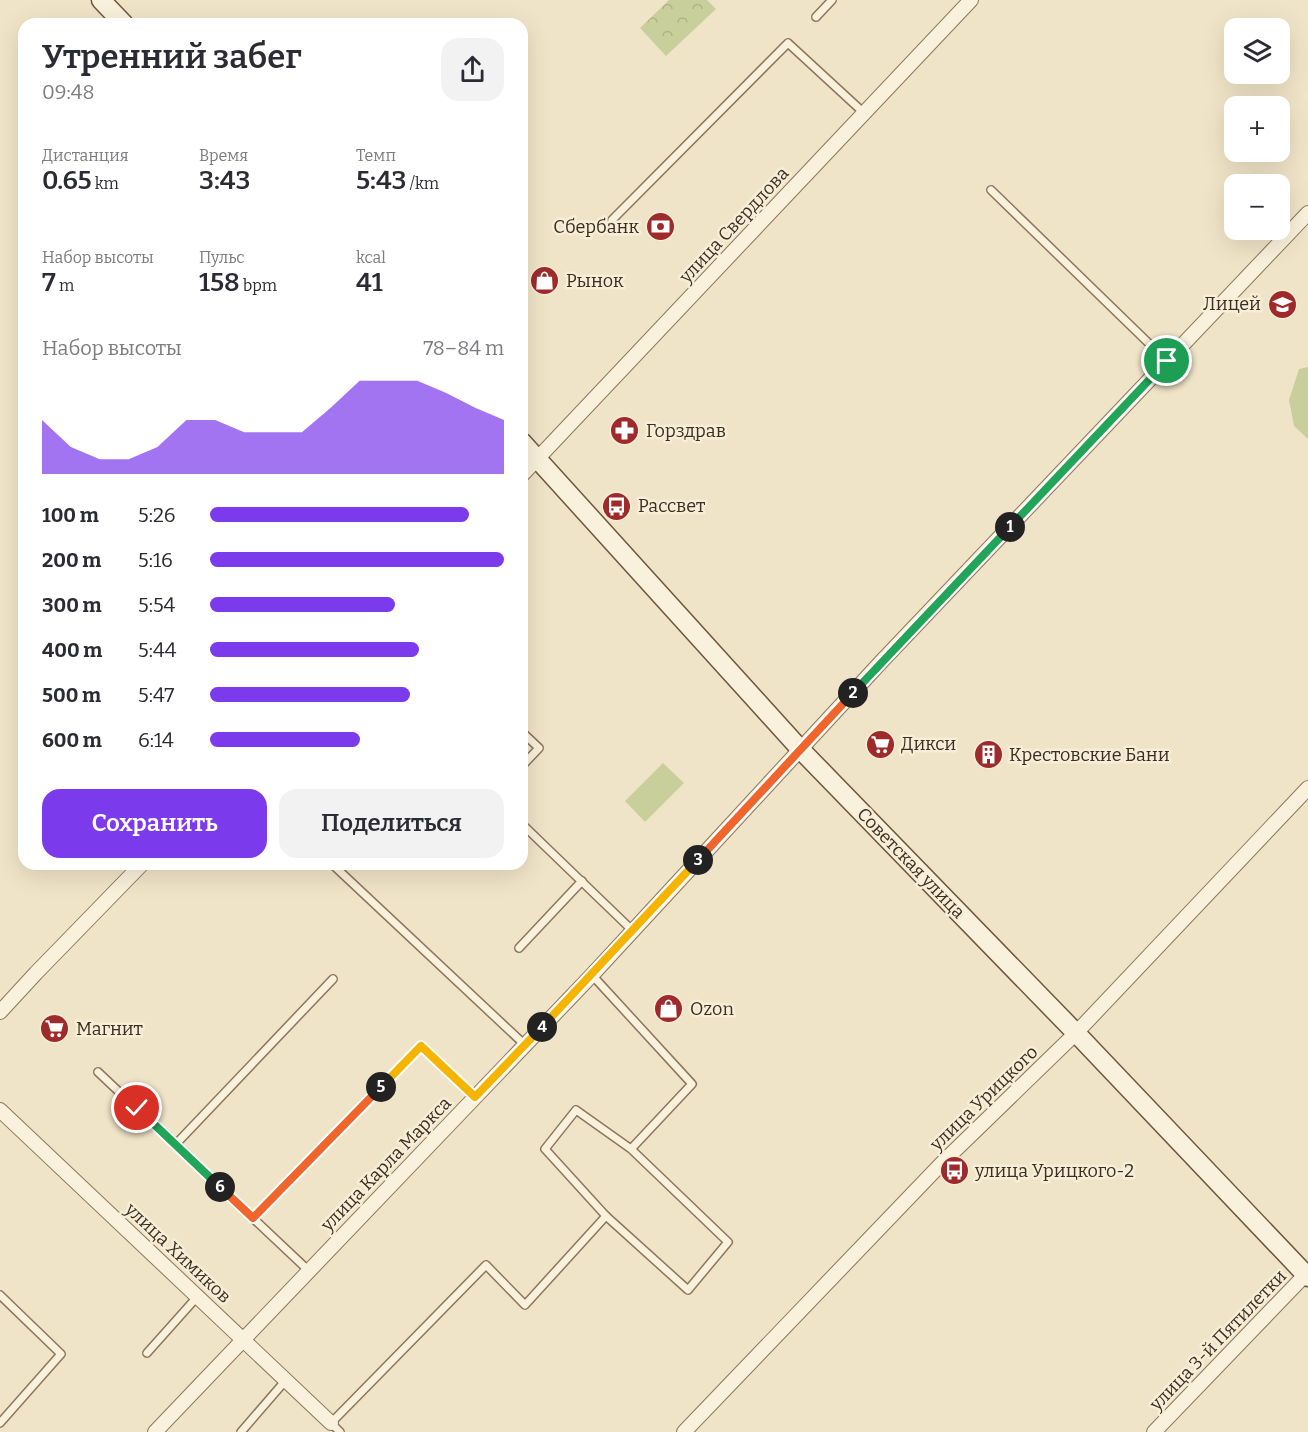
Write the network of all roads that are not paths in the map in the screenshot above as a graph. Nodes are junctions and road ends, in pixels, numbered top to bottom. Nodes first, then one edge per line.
1 (100, 0) edge
2 (832, 0) edge
3 (971, 0) edge
4 (816, 17) dead end
5 (118, 18) edge
6 (864, 113) junction
7 (991, 190) dead end
8 (1308, 213) edge
9 (612, 220) dead end
10 (1167, 361) junction
11 (528, 448) edge
12 (538, 459) junction
13 (528, 469) edge
14 (528, 738) edge
15 (801, 750) junction
16 (528, 760) edge
17 (1308, 788) edge
18 (528, 830) edge
19 (136, 870) edge
20 (338, 870) edge
21 (582, 881) junction
22 (633, 931) junction
23 (519, 948) dead end
24 (592, 975) junction
25 (333, 979) dead end
26 (0, 1012) edge
27 (1076, 1033) junction
28 (525, 1045) junction
29 (98, 1072) dead end
30 (475, 1097) junction
31 (0, 1110) edge
32 (175, 1145) junction
33 (630, 1149) junction
34 (606, 1216) junction
35 (253, 1218) junction
36 (309, 1271) junction
37 (1307, 1275) edge
38 (0, 1295) edge
39 (198, 1296) junction
40 (243, 1340) junction
41 (147, 1353) dead end
42 (286, 1380) junction
43 (0, 1423) edge
44 (335, 1428) edge
45 (154, 1432) edge
46 (241, 1432) edge
47 (684, 1432) edge
48 (1154, 1432) edge

1 - 5 street
2 - 4 lane
3 - 6 street, улица Свердлова
6 - 9 lane
6 - 12 street, улица Свердлова
7 - 10 lane
8 - 10 street, улица Карла Маркса
10 - 15 street, улица Карла Маркса
11 - 12 street, Советская улица
12 - 13 street, улица Свердлова
12 - 15 street, Советская улица
14 - 16 lane
15 - 22 street, улица Карла Маркса
15 - 27 street, Советская улица
17 - 27 street, улица Урицкого
18 - 21 lane
19 - 26 street
20 - 28 lane
21 - 22 lane
21 - 23 lane
22 - 24 street, улица Карла Маркса
24 - 28 street, улица Карла Маркса
24 - 33 lane
25 - 32 lane
27 - 37 street, Советская улица
27 - 47 street, улица Урицкого
28 - 30 street, улица Карла Маркса
29 - 32 lane
30 - 35 lane
30 - 36 street, улица Карла Маркса
31 - 39 street, улица Химиков
32 - 35 lane
33 - 34 lane
33 - 34 lane
34 - 44 lane
35 - 36 lane
36 - 40 street, улица Карла Маркса
37 - 48 street, улица 3-й Пятилетки
38 - 43 lane
39 - 40 street, улица Химиков
39 - 41 lane
40 - 42 street, улица Химиков
40 - 45 street, улица Карла Маркса
42 - 44 street, улица Химиков
42 - 46 lane

